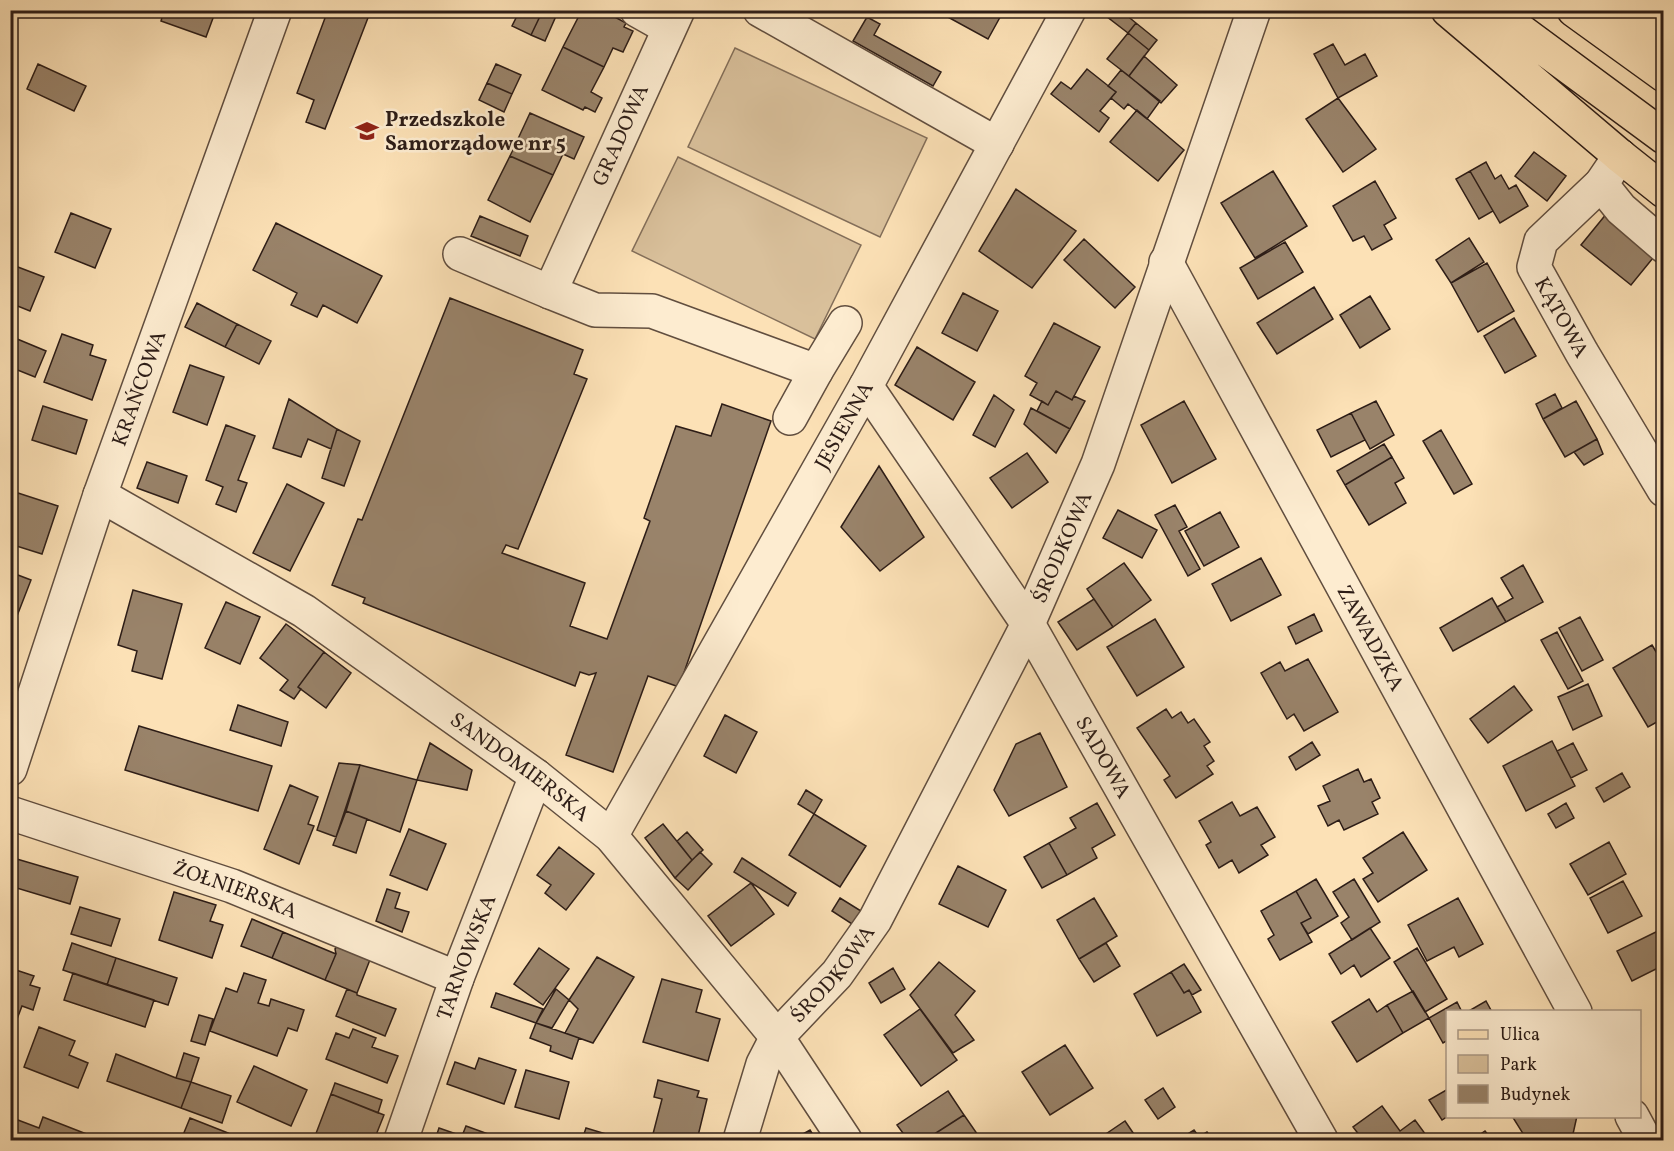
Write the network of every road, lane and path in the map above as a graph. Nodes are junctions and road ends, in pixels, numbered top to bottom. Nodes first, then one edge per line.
1 (275, 10) edge
2 (637, 10) edge
3 (760, 10) edge
4 (1069, 10) edge
5 (1254, 10) edge
6 (1448, 10) edge
7 (1492, 10) edge
8 (1574, 10) edge
9 (1610, 10) edge
10 (674, 19) edge
11 (1664, 40) edge
12 (1664, 75) edge
13 (1664, 137) edge
14 (997, 144) junction
15 (1620, 156) junction
16 (1601, 184) junction
17 (1664, 191) edge
18 (1664, 246) edge
19 (460, 254) dead end
20 (1166, 262) junction
21 (550, 292) junction
22 (845, 323) dead end
23 (816, 371) junction
24 (866, 386) junction
25 (790, 418) dead end
26 (1664, 490) edge
27 (100, 495) junction
28 (1028, 624) junction
29 (10, 770) edge
30 (536, 776) junction
31 (10, 813) edge
32 (611, 836) junction
33 (457, 978) junction
34 (1574, 1010) edge
35 (777, 1037) junction
36 (1633, 1118) edge
37 (401, 1140) edge
38 (741, 1140) edge
39 (845, 1140) edge
40 (1321, 1140) edge
41 (1645, 1140) edge

1 - 27 street, KRAŃCOWA
2 - 10 street
3 - 14 street
4 - 14 street, JESIENNA
5 - 20 street, ŚRODKOWA
6 - 15 main road
7 - 13 main road
8 - 12 main road
9 - 11 main road
10 - 21 street, GRADOWA
14 - 24 street, JESIENNA
15 - 16 street, KĄTOWA
15 - 17 main road
16 - 18 street
16 - 26 street, KĄTOWA
19 - 21 street
20 - 28 street, ŚRODKOWA
20 - 34 street, ZAWADZKA
21 - 23 street
22 - 23 street
23 - 25 street
24 - 28 street, SADOWA
24 - 32 street, JESIENNA
27 - 29 street, KRAŃCOWA
27 - 30 street, SANDOMIERSKA
28 - 35 street, ŚRODKOWA
28 - 40 street, SADOWA
30 - 32 street, SANDOMIERSKA
30 - 33 street, TARNOWSKA
31 - 33 street, ŻOŁNIERSKA
32 - 35 street, SANDOMIERSKA
33 - 37 street, TARNOWSKA
35 - 38 street, ŚRODKOWA
35 - 39 street, SANDOMIERSKA
36 - 41 street

